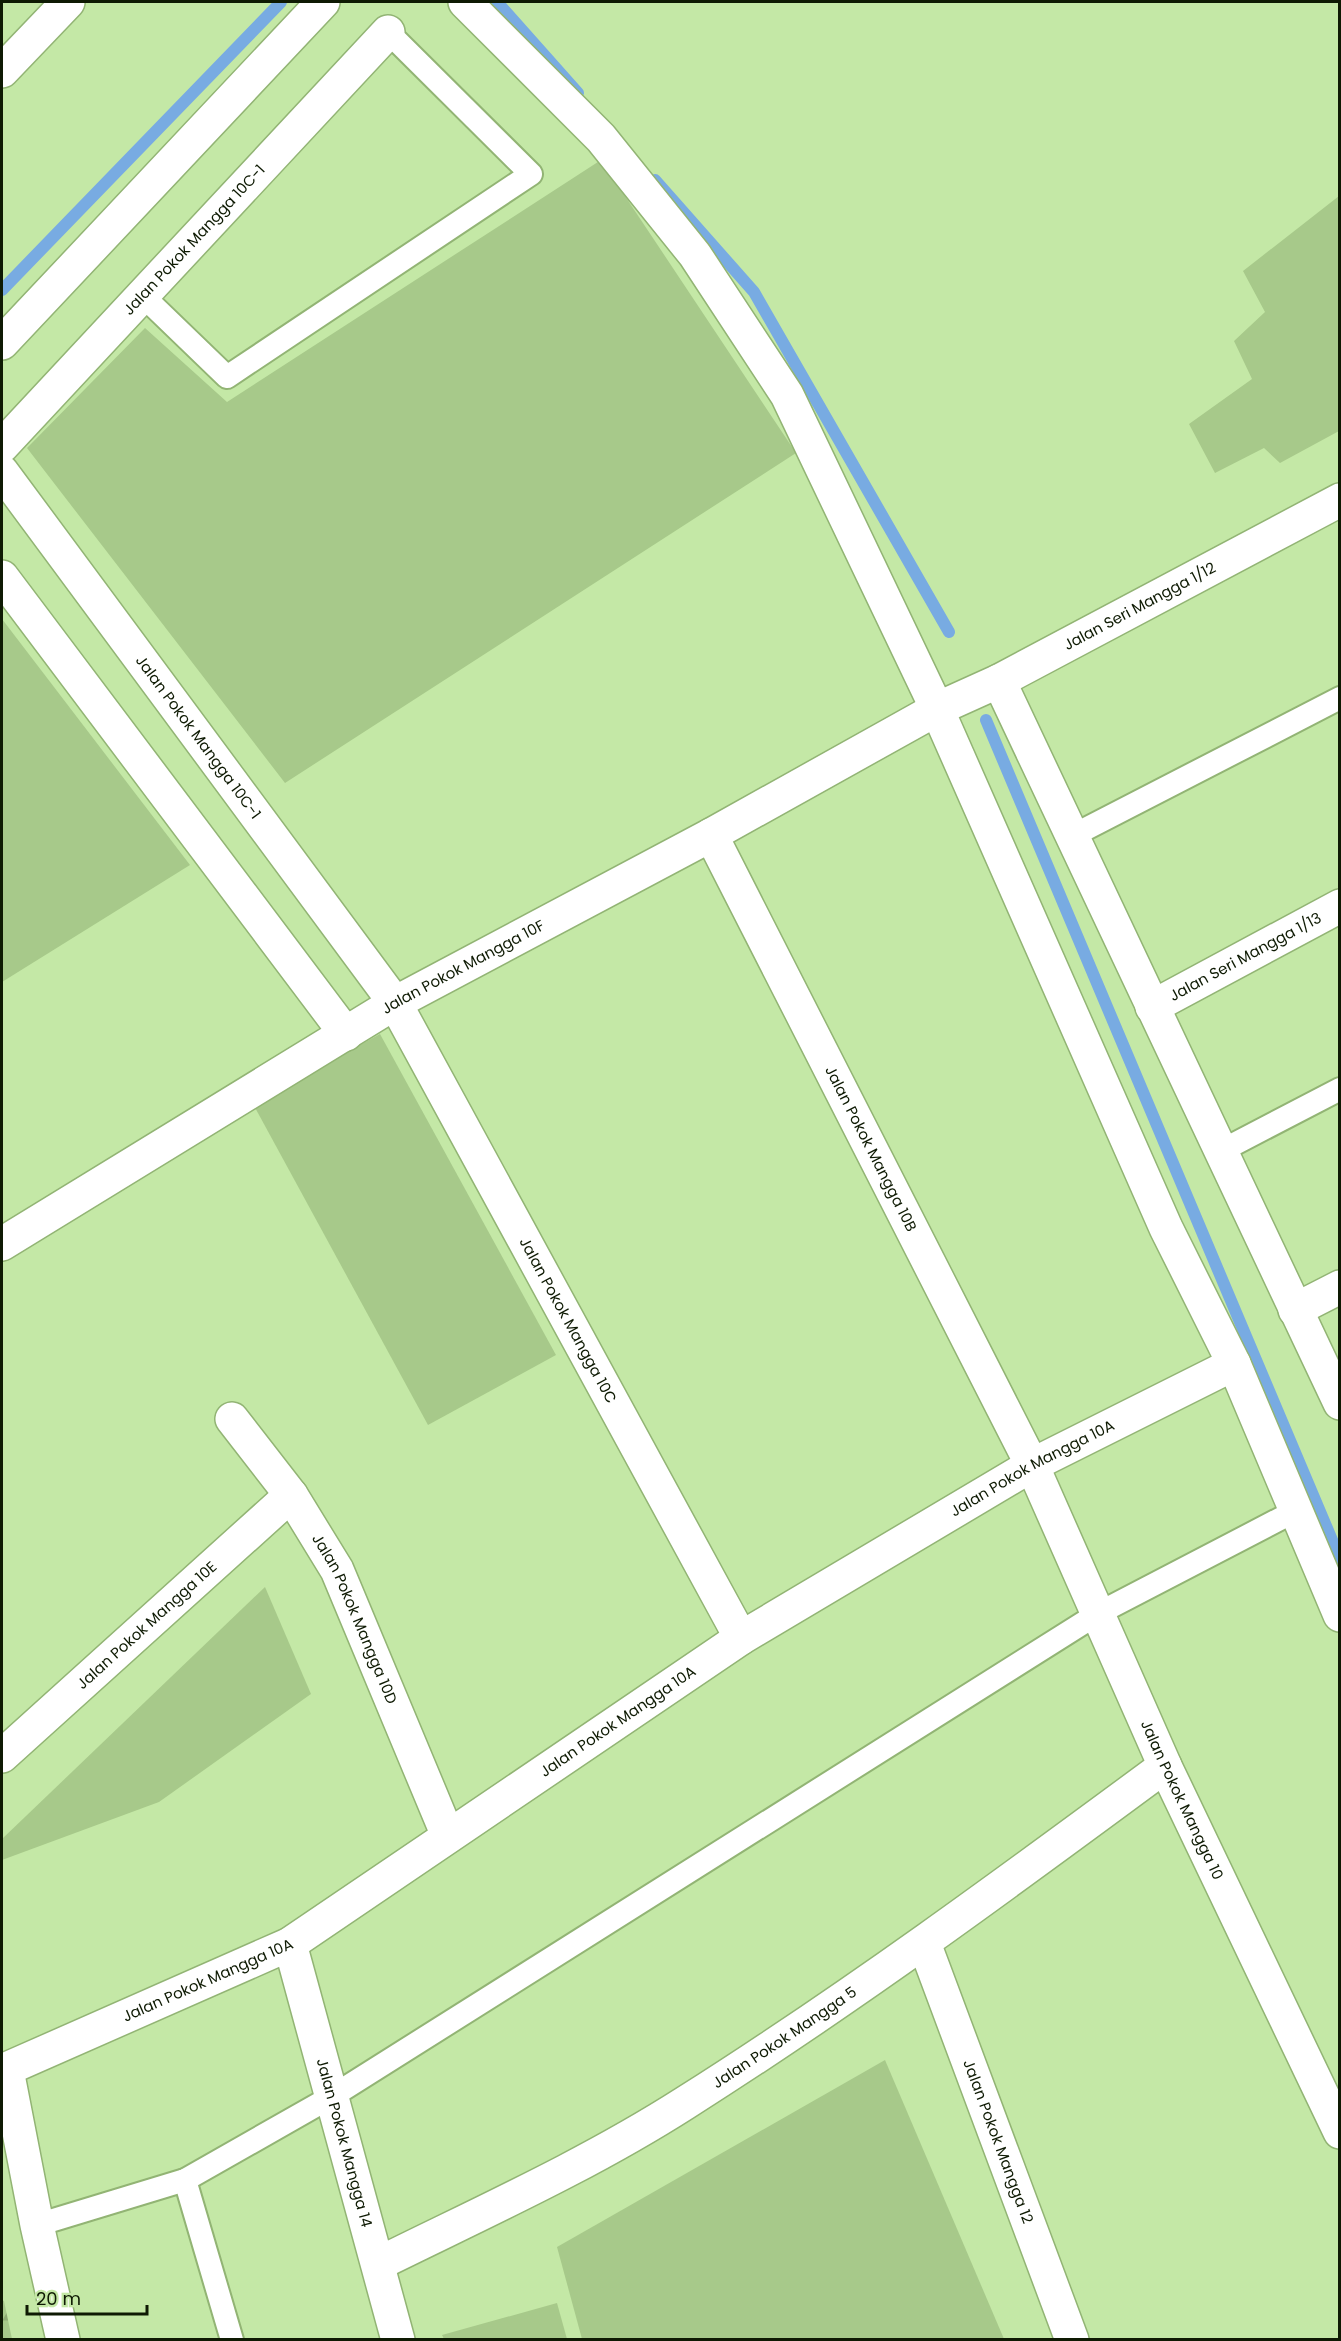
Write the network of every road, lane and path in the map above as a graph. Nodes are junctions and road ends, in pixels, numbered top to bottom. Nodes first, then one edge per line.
1 (68, 2) edge
2 (323, 2) edge
3 (465, 2) edge
4 (388, 32) joint
5 (2, 71) edge
6 (142, 295) junction
7 (2, 344) edge
8 (2, 446) edge
9 (2, 472) edge
10 (1340, 500) edge
11 (2, 577) edge
12 (999, 681) junction
13 (1340, 698) edge
14 (937, 709) junction
15 (711, 835) junction
16 (1072, 836) junction
17 (1340, 906) edge
18 (395, 1003) junction
19 (1152, 1007) junction
20 (346, 1034) junction
21 (1340, 1089) edge
22 (1221, 1151) junction
23 (2, 1244) edge
24 (1340, 1287) edge
25 (1295, 1310) junction
26 (1234, 1364) junction
27 (1340, 1403) edge
28 (232, 1419) dead end
29 (1032, 1465) junction
30 (291, 1495) junction
31 (1298, 1510) junction
32 (1099, 1613) junction
33 (1340, 1615) edge
34 (741, 1638) junction
35 (2, 1756) edge
36 (1165, 1766) junction
37 (448, 1836) junction
38 (924, 1943) junction
39 (290, 1944) junction
40 (4, 2070) edge
41 (332, 2097) junction
42 (1340, 2132) edge
43 (185, 2180) junction
44 (37, 2225) junction
45 (378, 2264) junction
46 (63, 2340) edge
47 (232, 2340) edge
48 (398, 2340) edge
49 (1072, 2340) edge

1 - 5 street
2 - 7 street
3 - 14 street
4 - 6 street, Jalan Pokok Mangga 10C-1
4 - 6 lane
6 - 8 street, Jalan Pokok Mangga 10C-1
9 - 18 street, Jalan Pokok Mangga 10C-1
10 - 12 street, Jalan Seri Mangga 1/12
11 - 20 street
12 - 14 street, Jalan Seri Mangga 1/12
12 - 16 street
13 - 16 lane
14 - 15 street, Jalan Pokok Mangga 10F
14 - 26 street
15 - 18 street, Jalan Pokok Mangga 10F
15 - 29 street, Jalan Pokok Mangga 10B
16 - 19 street
17 - 19 street, Jalan Seri Mangga 1/13
18 - 20 street, Jalan Pokok Mangga 10F
18 - 34 street, Jalan Pokok Mangga 10C
19 - 22 street
20 - 23 street, Jalan Pokok Mangga 10F
21 - 22 lane
22 - 25 street
24 - 25 street
25 - 27 street
26 - 29 street, Jalan Pokok Mangga 10A
26 - 31 street
28 - 30 street, Jalan Pokok Mangga 10D
29 - 32 street, Jalan Pokok Mangga 10
29 - 34 street, Jalan Pokok Mangga 10A
30 - 35 street, Jalan Pokok Mangga 10E
30 - 37 street, Jalan Pokok Mangga 10D
31 - 32 lane
31 - 33 street
32 - 36 street, Jalan Pokok Mangga 10
32 - 41 lane
34 - 37 street, Jalan Pokok Mangga 10A
36 - 38 street, Jalan Pokok Mangga 5
36 - 42 street, Jalan Pokok Mangga 10
37 - 39 street, Jalan Pokok Mangga 10A
38 - 45 street, Jalan Pokok Mangga 5
38 - 49 street, Jalan Pokok Mangga 12
39 - 40 street, Jalan Pokok Mangga 10A
39 - 41 street, Jalan Pokok Mangga 14
40 - 44 street
41 - 43 lane
41 - 45 street, Jalan Pokok Mangga 14
43 - 44 lane
43 - 47 lane
44 - 46 street
45 - 48 street, Jalan Pokok Mangga 14

